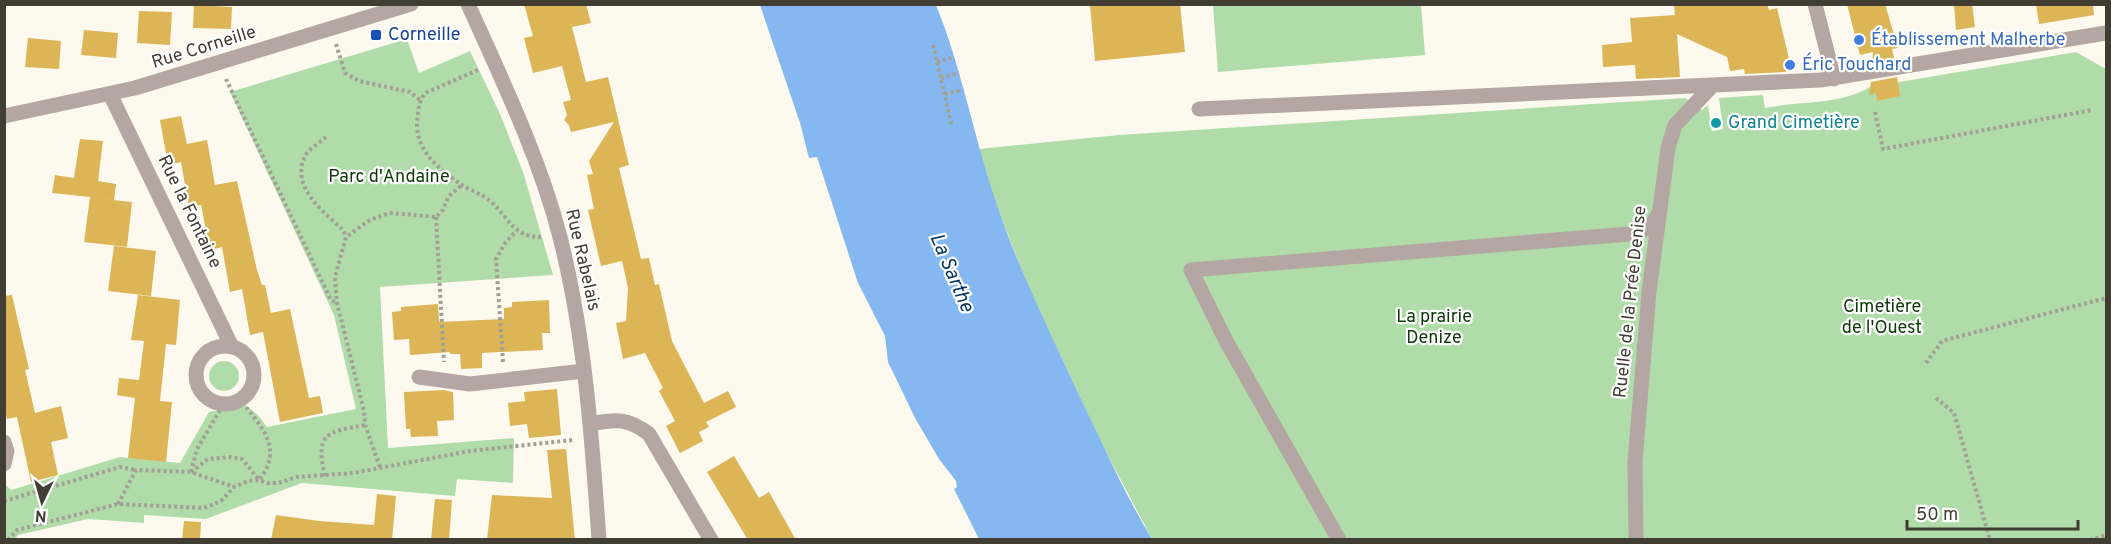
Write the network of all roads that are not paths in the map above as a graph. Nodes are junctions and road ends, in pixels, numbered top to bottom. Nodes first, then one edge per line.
1 (411, 4) edge
2 (468, 4) edge
3 (1815, 4) edge
4 (2106, 33) edge
5 (1834, 79) junction
6 (1713, 85) junction
7 (110, 94) junction
8 (1199, 110) dead end
9 (4, 116) edge
10 (1660, 210) junction
11 (232, 347) junction
12 (584, 371) junction
13 (419, 377) dead end
14 (591, 431) junction
15 (4, 442) edge
16 (4, 464) edge
17 (599, 540) edge
18 (711, 540) edge
19 (1339, 540) edge
20 (1636, 540) edge

1 - 7 street, Rue Corneille
2 - 12 street, Rue Rabelais
3 - 5 street
4 - 5 street
5 - 6 street
6 - 8 street
6 - 10 street, Ruelle de la Prée Denise
7 - 9 street, Rue Corneille
7 - 11 street, Rue la Fontaine
10 - 19 street
10 - 20 street, Ruelle de la Prée Denise
11 - 11 street, Rue la Fontaine
12 - 13 street
12 - 14 street, Rue Rabelais
14 - 17 street, Rue Rabelais
14 - 18 street
15 - 16 street

